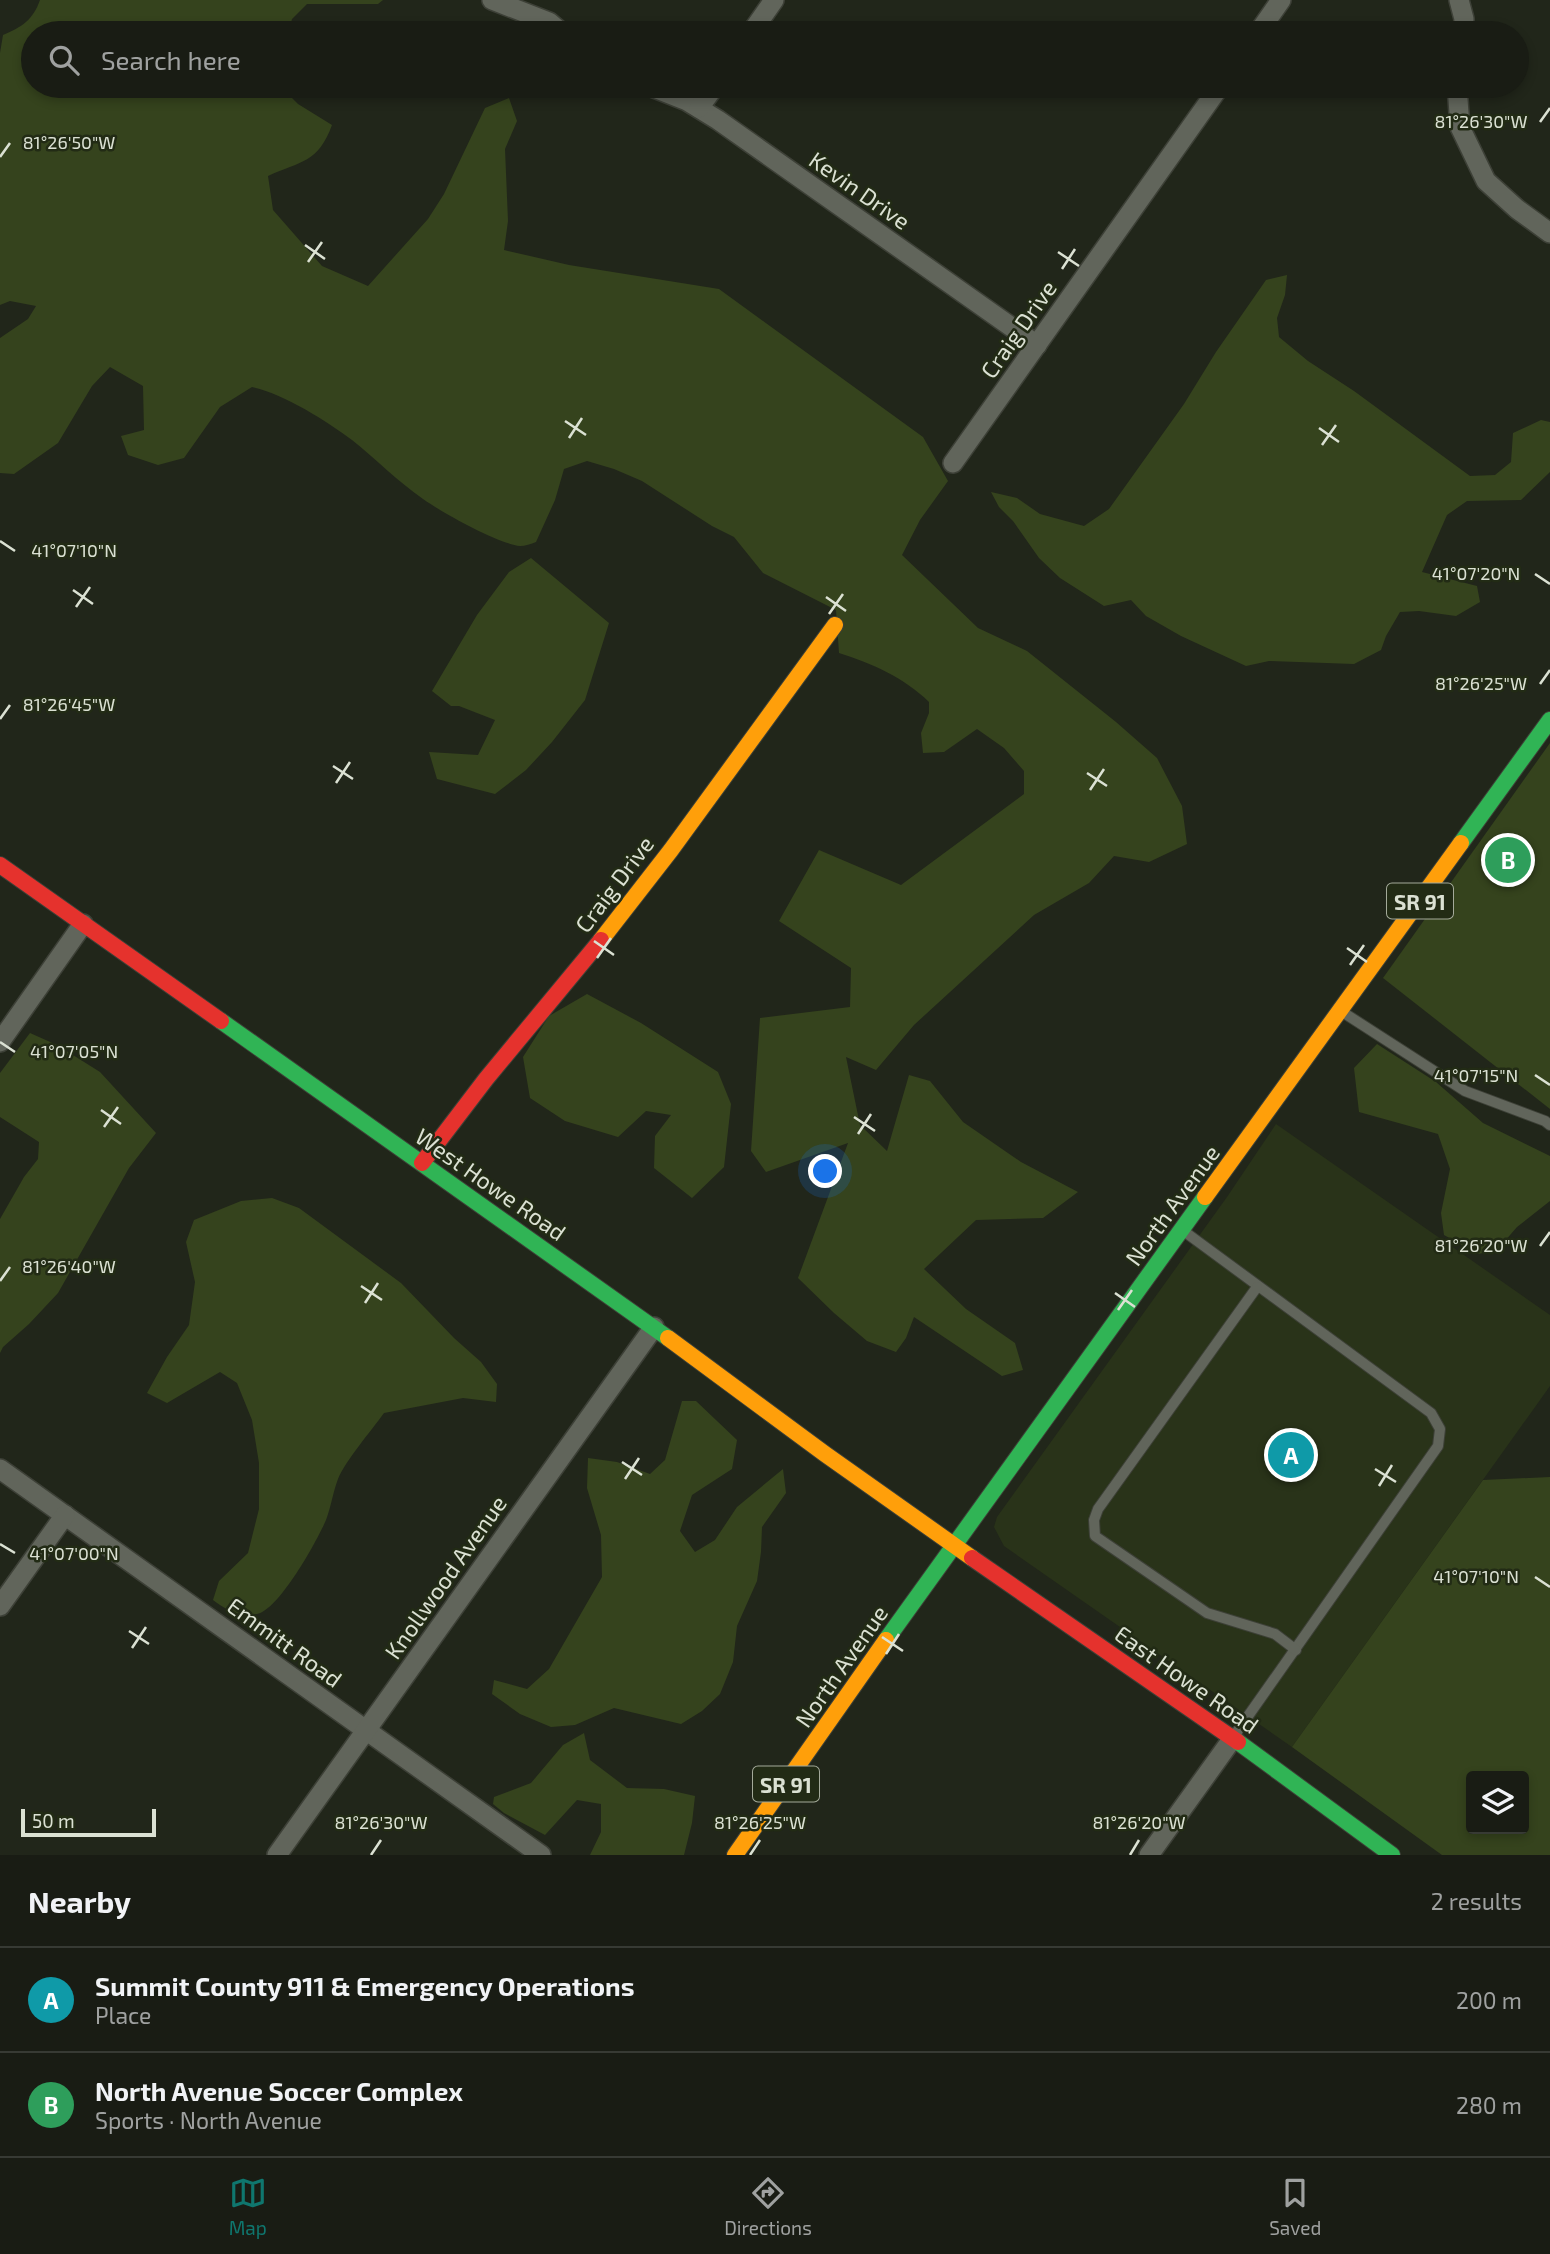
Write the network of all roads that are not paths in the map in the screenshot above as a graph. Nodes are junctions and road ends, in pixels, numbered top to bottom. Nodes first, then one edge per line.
1 (492, 0) edge
2 (774, 0) edge
3 (1281, 0) edge
4 (1459, 0) edge
5 (546, 21) edge
6 (759, 21) edge
7 (1266, 21) edge
8 (1464, 21) edge
9 (679, 98) edge
10 (706, 98) edge
11 (1212, 98) edge
12 (1458, 98) edge
13 (699, 108) junction
14 (1550, 233) edge
15 (1037, 345) junction
16 (953, 463) dead end
17 (835, 625) dead end
18 (1550, 720) edge
19 (0, 864) edge
20 (83, 925) junction
21 (1340, 1011) junction
22 (0, 1042) edge
23 (1550, 1125) edge
24 (422, 1163) junction
25 (1182, 1230) junction
26 (1257, 1287) junction
27 (654, 1327) junction
28 (0, 1469) edge
29 (65, 1515) junction
30 (953, 1545) junction
31 (0, 1606) edge
32 (1296, 1650) junction
33 (366, 1731) junction
34 (1233, 1738) junction
35 (277, 1855) edge
36 (541, 1855) edge
37 (735, 1855) edge
38 (1149, 1855) edge
39 (1392, 1855) edge

1 - 5 street
2 - 6 street
3 - 7 street
4 - 8 street
9 - 13 street, Kevin Drive
10 - 13 street
11 - 15 street, Craig Drive
12 - 14 street
13 - 15 street, Kevin Drive
15 - 16 street, Craig Drive
17 - 24 main road, Craig Drive
18 - 21 main road, North Avenue / SR 91
19 - 20 main road, West Howe Road
20 - 22 street
20 - 24 main road, West Howe Road
21 - 23 lane
21 - 25 main road, North Avenue / SR 91
24 - 27 main road, West Howe Road
25 - 26 lane
25 - 30 main road, North Avenue / SR 91
26 - 32 lane
26 - 32 lane
27 - 30 main road, West Howe Road
27 - 33 street, Knollwood Avenue
28 - 29 street, Emmitt Road
29 - 31 street
29 - 33 street, Emmitt Road
30 - 34 main road, East Howe Road
30 - 37 main road, North Avenue / SR 91
32 - 34 lane
33 - 35 street, Knollwood Avenue
33 - 36 street, Emmitt Road
34 - 38 street
34 - 39 main road, East Howe Road

